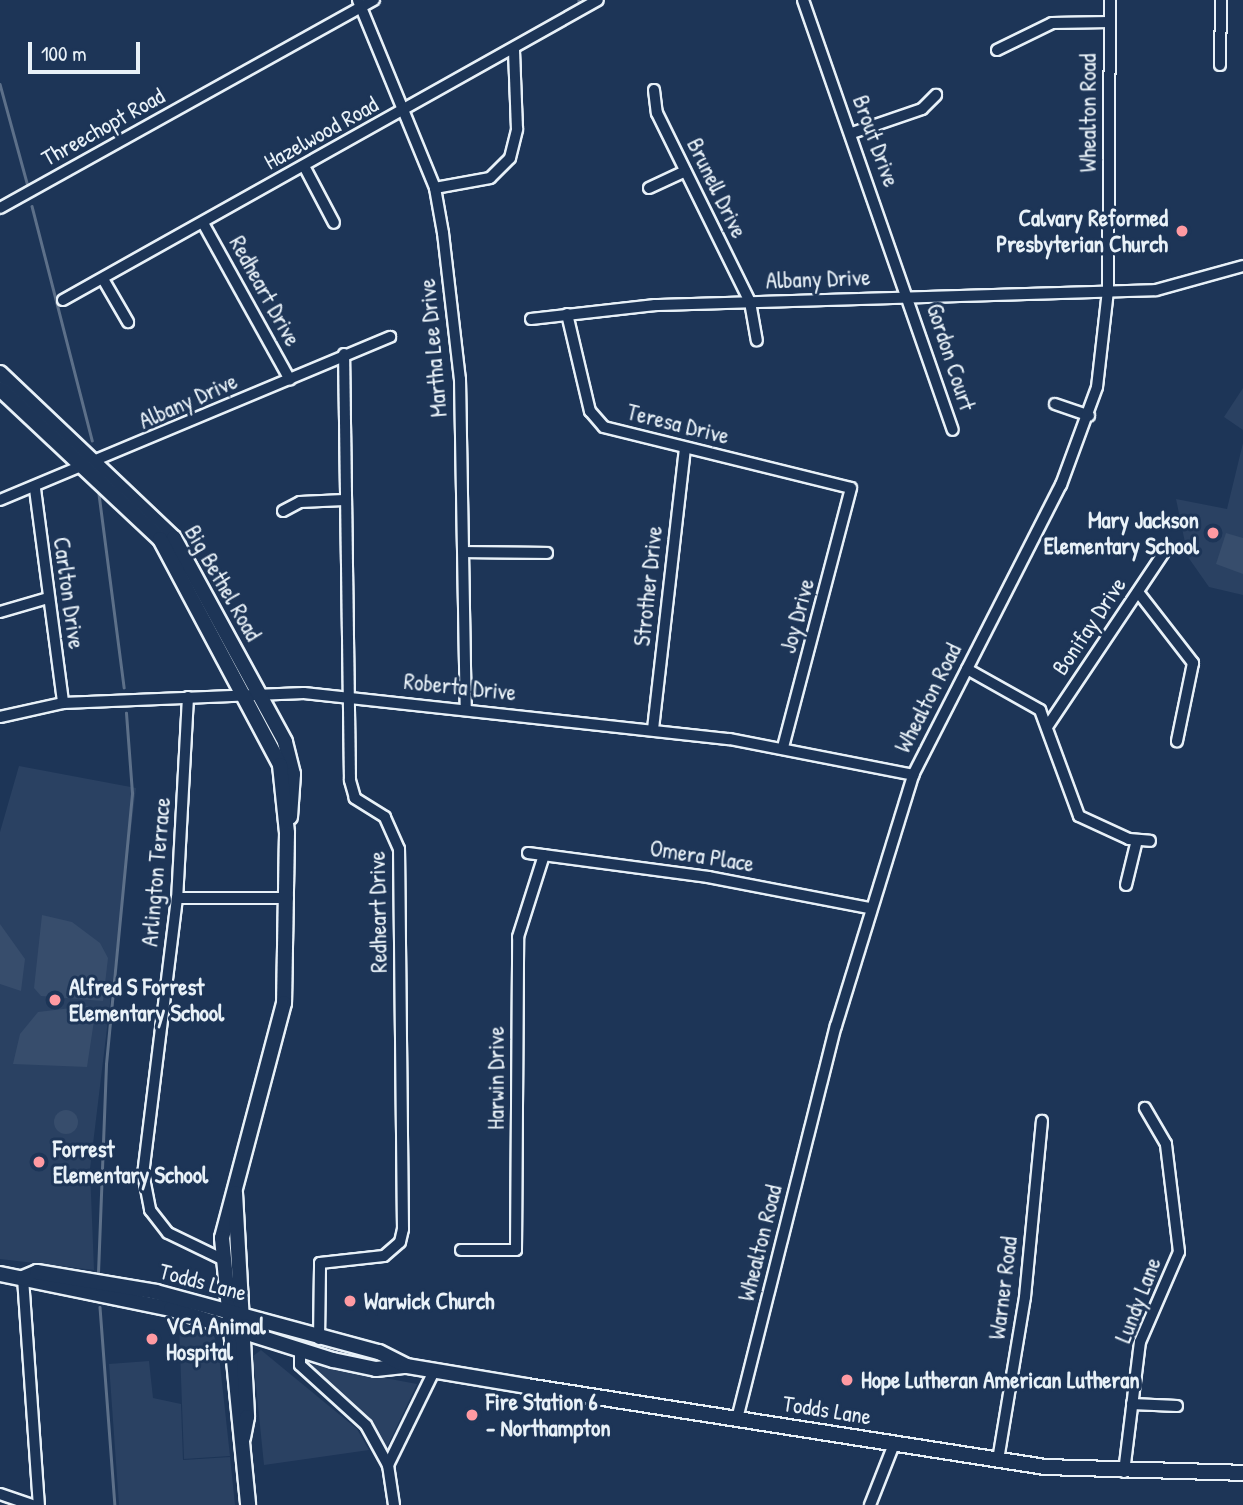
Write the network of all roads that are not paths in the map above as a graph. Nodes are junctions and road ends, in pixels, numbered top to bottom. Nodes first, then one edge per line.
1 (374, 0) edge
2 (598, 0) edge
3 (803, 0) edge
4 (1110, 0) edge
5 (1220, 0) edge
6 (360, 4) edge
7 (1110, 22) junction
8 (514, 50) junction
9 (997, 50) dead end
10 (1220, 65) dead end
11 (654, 90) dead end
12 (936, 95) dead end
13 (405, 110) junction
14 (852, 134) junction
15 (304, 166) junction
16 (685, 171) junction
17 (435, 188) junction
18 (649, 188) dead end
19 (0, 208) edge
20 (203, 223) junction
21 (334, 223) dead end
22 (1243, 266) edge
23 (103, 279) junction
24 (1108, 291) junction
25 (909, 296) junction
26 (64, 300) dead end
27 (750, 302) junction
28 (568, 314) junction
29 (531, 318) dead end
30 (128, 322) dead end
31 (390, 337) dead end
32 (758, 340) dead end
33 (344, 354) junction
34 (0, 373) edge
35 (289, 380) junction
36 (0, 388) edge
37 (1055, 404) dead end
38 (1089, 416) junction
39 (953, 430) dead end
40 (685, 448) junction
41 (93, 466) junction
42 (35, 489) junction
43 (852, 496) joint
44 (0, 500) edge
45 (344, 500) junction
46 (283, 511) dead end
47 (1166, 549) dead end
48 (464, 552) junction
49 (547, 553) dead end
50 (1138, 592) junction
51 (48, 598) junction
52 (0, 612) edge
53 (967, 669) junction
54 (252, 694) junction
55 (188, 697) junction
56 (348, 698) junction
57 (63, 703) junction
58 (466, 708) junction
59 (0, 717) edge
60 (1047, 727) junction
61 (653, 729) junction
62 (1177, 741) dead end
63 (783, 748) junction
64 (913, 775) junction
65 (1137, 840) junction
66 (1150, 841) dead end
67 (528, 853) dead end
68 (544, 855) junction
69 (1126, 885) dead end
70 (177, 898) junction
71 (288, 898) junction
72 (869, 908) junction
73 (1145, 1108) dead end
74 (1042, 1121) dead end
75 (234, 1185) junction
76 (461, 1250) dead end
77 (222, 1259) junction
78 (0, 1274) edge
79 (23, 1278) junction
80 (231, 1313) junction
81 (233, 1330) junction
82 (319, 1339) junction
83 (300, 1351) junction
84 (407, 1366) junction
85 (434, 1371) junction
86 (1132, 1404) junction
87 (1177, 1406) dead end
88 (737, 1419) junction
89 (894, 1444) junction
90 (998, 1460) junction
91 (388, 1465) junction
92 (1124, 1472) junction
93 (1243, 1473) edge
94 (0, 1494) edge
95 (32, 1505) edge
96 (39, 1505) edge
97 (248, 1505) edge
98 (394, 1505) edge
99 (870, 1505) edge

1 - 6 street, Threechopt Road
2 - 8 street, Hazelwood Road
3 - 14 street, Brout Drive
4 - 7 street, Whealton Road
5 - 10 street
6 - 13 street, Martha Lee Drive
6 - 19 street, Threechopt Road
7 - 9 street
7 - 24 street, Whealton Road
8 - 13 street, Hazelwood Road
8 - 17 street
11 - 16 street, Brunell Drive
12 - 14 street
13 - 15 street, Hazelwood Road
13 - 17 street, Martha Lee Drive
14 - 25 street, Brout Drive
15 - 20 street, Hazelwood Road
15 - 21 street
16 - 18 street
16 - 27 street, Brunell Drive
17 - 48 street, Martha Lee Drive
20 - 23 street, Hazelwood Road
20 - 35 street, Redheart Drive
22 - 24 street, Albany Drive
23 - 26 street, Hazelwood Road
23 - 30 street
24 - 25 street, Albany Drive
24 - 38 street, Whealton Road
25 - 27 street, Albany Drive
25 - 39 street, Gordon Court
27 - 28 street, Albany Drive
27 - 32 street, Brunell Drive
28 - 29 street, Albany Drive
28 - 40 street, Teresa Drive
31 - 33 street, Albany Drive
33 - 35 street, Albany Drive
33 - 45 street, Redheart Drive
34 - 41 main road, Big Bethel Road
35 - 41 street, Albany Drive
36 - 41 main road, Big Bethel Road
37 - 38 street
38 - 53 street, Whealton Road
40 - 43 street, Teresa Drive
40 - 61 street, Strother Drive
41 - 42 street, Albany Drive
41 - 54 main road, Big Bethel Road
42 - 44 street, Albany Drive
42 - 51 street, Carlton Drive
43 - 63 street, Joy Drive
45 - 46 street
45 - 56 street, Redheart Drive
47 - 50 street, Bonifay Drive
48 - 49 street
48 - 58 street, Martha Lee Drive
50 - 60 street, Bonifay Drive
50 - 62 street
51 - 52 street
51 - 57 street, Carlton Drive
53 - 60 street
53 - 64 street, Whealton Road
54 - 55 street, Roberta Drive
54 - 56 street, Roberta Drive
54 - 71 main road, Big Bethel Road
55 - 57 street, Roberta Drive
55 - 70 street, Arlington Terrace
56 - 58 street, Roberta Drive
56 - 82 street, Redheart Drive
57 - 59 street, Roberta Drive
58 - 61 street, Roberta Drive
60 - 65 street
61 - 63 street, Roberta Drive
63 - 64 street, Roberta Drive
64 - 72 street, Whealton Road
65 - 66 street
65 - 69 street
67 - 68 street, Omera Place
68 - 72 street, Omera Place
68 - 76 street, Harwin Drive
70 - 71 street
70 - 77 street, Arlington Terrace
71 - 75 main road, Big Bethel Road
72 - 88 street, Whealton Road
73 - 86 street, Lundy Lane
74 - 90 street, Warner Road
75 - 77 main road, Big Bethel Road
75 - 80 main road, Big Bethel Road
77 - 80 main road, Big Bethel Road
78 - 79 main road, Todds Lane
79 - 80 main road, Todds Lane
79 - 81 main road, Todds Lane
79 - 96 street
80 - 81 main road, Big Bethel Road
80 - 82 main road, Todds Lane
81 - 83 main road, Todds Lane
81 - 97 main road, Big Bethel Road
82 - 84 main road, Todds Lane
83 - 84 main road, Todds Lane
83 - 91 street
84 - 85 main road, Todds Lane
85 - 88 main road, Todds Lane
85 - 91 street
86 - 87 street
86 - 92 street, Lundy Lane
88 - 89 main road, Todds Lane
89 - 90 main road, Todds Lane
89 - 99 street
90 - 92 main road, Todds Lane
91 - 98 street
92 - 93 main road, Todds Lane
94 - 95 street

